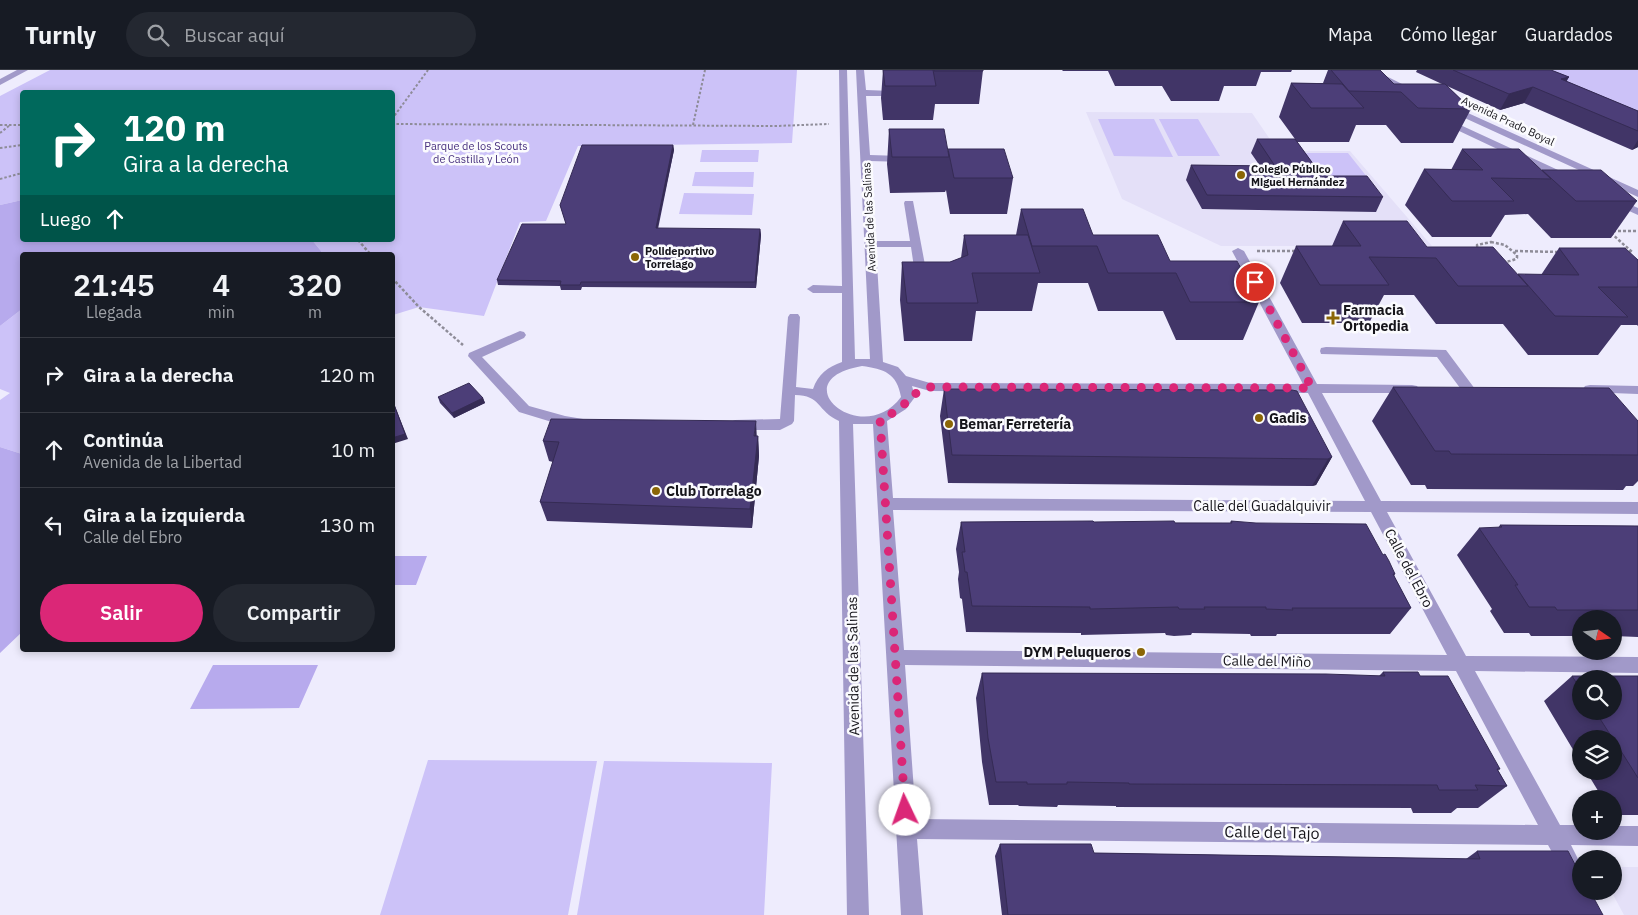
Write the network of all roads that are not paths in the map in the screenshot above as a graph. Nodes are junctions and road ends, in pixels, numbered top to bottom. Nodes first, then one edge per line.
1 (9, 70) edge
2 (24, 70) edge
3 (843, 70) edge
4 (860, 70) edge
5 (895, 70) edge
6 (1367, 70) edge
7 (0, 75) edge
8 (0, 82) edge
9 (862, 93) junction
10 (1435, 116) edge
11 (904, 149) edge
12 (866, 158) junction
13 (1576, 183) edge
14 (1638, 183) edge
15 (1625, 188) junction
16 (1638, 194) edge
17 (1603, 195) edge
18 (909, 203) dead end
19 (1638, 212) edge
20 (870, 244) junction
21 (916, 244) junction
22 (1238, 251) road end
23 (813, 290) dead end
24 (848, 290) junction
25 (924, 294) edge
26 (794, 316) dead end
27 (520, 335) dead end
28 (1326, 351) dead end
29 (849, 363) junction
30 (877, 364) junction
31 (903, 379) junction
32 (930, 387) junction
33 (1312, 388) junction
34 (1429, 389) edge
35 (1448, 389) edge
36 (790, 390) junction
37 (820, 390) junction
38 (1638, 390) edge
39 (908, 397) junction
40 (1600, 404) edge
41 (846, 418) junction
42 (880, 419) junction
43 (594, 423) edge
44 (721, 425) edge
45 (886, 504) junction
46 (1376, 507) junction
47 (1638, 508) edge
48 (896, 657) junction
49 (1460, 663) junction
50 (1638, 665) edge
51 (906, 828) junction
52 (1554, 835) junction
53 (1638, 836) edge
54 (1572, 868) edge
55 (858, 915) edge
56 (912, 915) edge

1 - 7 street
2 - 8 street
3 - 24 street, Avenida de las Salinas
4 - 9 street, Avenida de las Salinas
5 - 9 street
6 - 15 street, Avenida Prado Boyal
9 - 12 street, Avenida de las Salinas
10 - 13 street, Avenida Prado Boyal
11 - 12 street
12 - 20 street, Avenida de las Salinas
14 - 15 street
15 - 16 street, Avenida Prado Boyal
17 - 19 street
18 - 21 street
20 - 21 street
20 - 30 street, Avenida de las Salinas
21 - 25 street
22 - 33 street, Calle del Ebro
23 - 24 street
24 - 29 street, Avenida de las Salinas
26 - 36 street
27 - 43 street
28 - 35 street
29 - 30 street
29 - 37 street
30 - 31 street
31 - 32 street
31 - 39 street
32 - 33 street
32 - 39 street
33 - 34 street
33 - 46 street, Calle del Ebro
36 - 37 street
36 - 44 street
37 - 41 street
38 - 40 street
39 - 42 street
41 - 42 street
41 - 55 street, Avenida de las Salinas
42 - 45 street
45 - 46 street, Calle del Guadalquivir
45 - 48 street
46 - 47 street, Calle del Guadalquivir
46 - 49 street, Calle del Ebro
48 - 49 street, Calle del Miño
48 - 51 street
49 - 50 street, Calle del Miño
49 - 52 street, Calle del Ebro
51 - 52 street, Calle del Tajo
51 - 56 street
52 - 53 street, Calle del Tajo
52 - 54 street, Calle del Ebro

